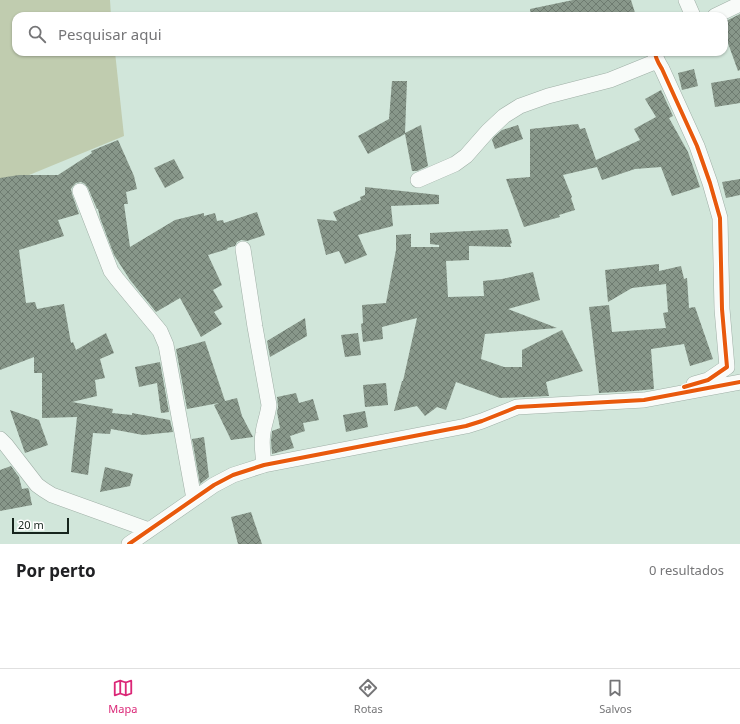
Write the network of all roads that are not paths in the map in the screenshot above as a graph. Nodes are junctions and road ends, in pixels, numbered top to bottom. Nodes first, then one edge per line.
1 (686, 0) edge
2 (740, 4) edge
3 (691, 12) edge
4 (723, 12) edge
5 (656, 56) edge
6 (418, 180) dead end
7 (80, 190) dead end
8 (243, 249) dead end
9 (740, 382) edge
10 (644, 400) junction
11 (0, 439) edge
12 (264, 465) junction
13 (194, 499) junction
14 (149, 530) junction
15 (129, 544) edge

1 - 3 street
2 - 4 street
5 - 6 street
5 - 10 street
7 - 13 street
8 - 12 street
9 - 10 street
10 - 12 street
11 - 14 street
12 - 13 street
13 - 14 street
14 - 15 street

